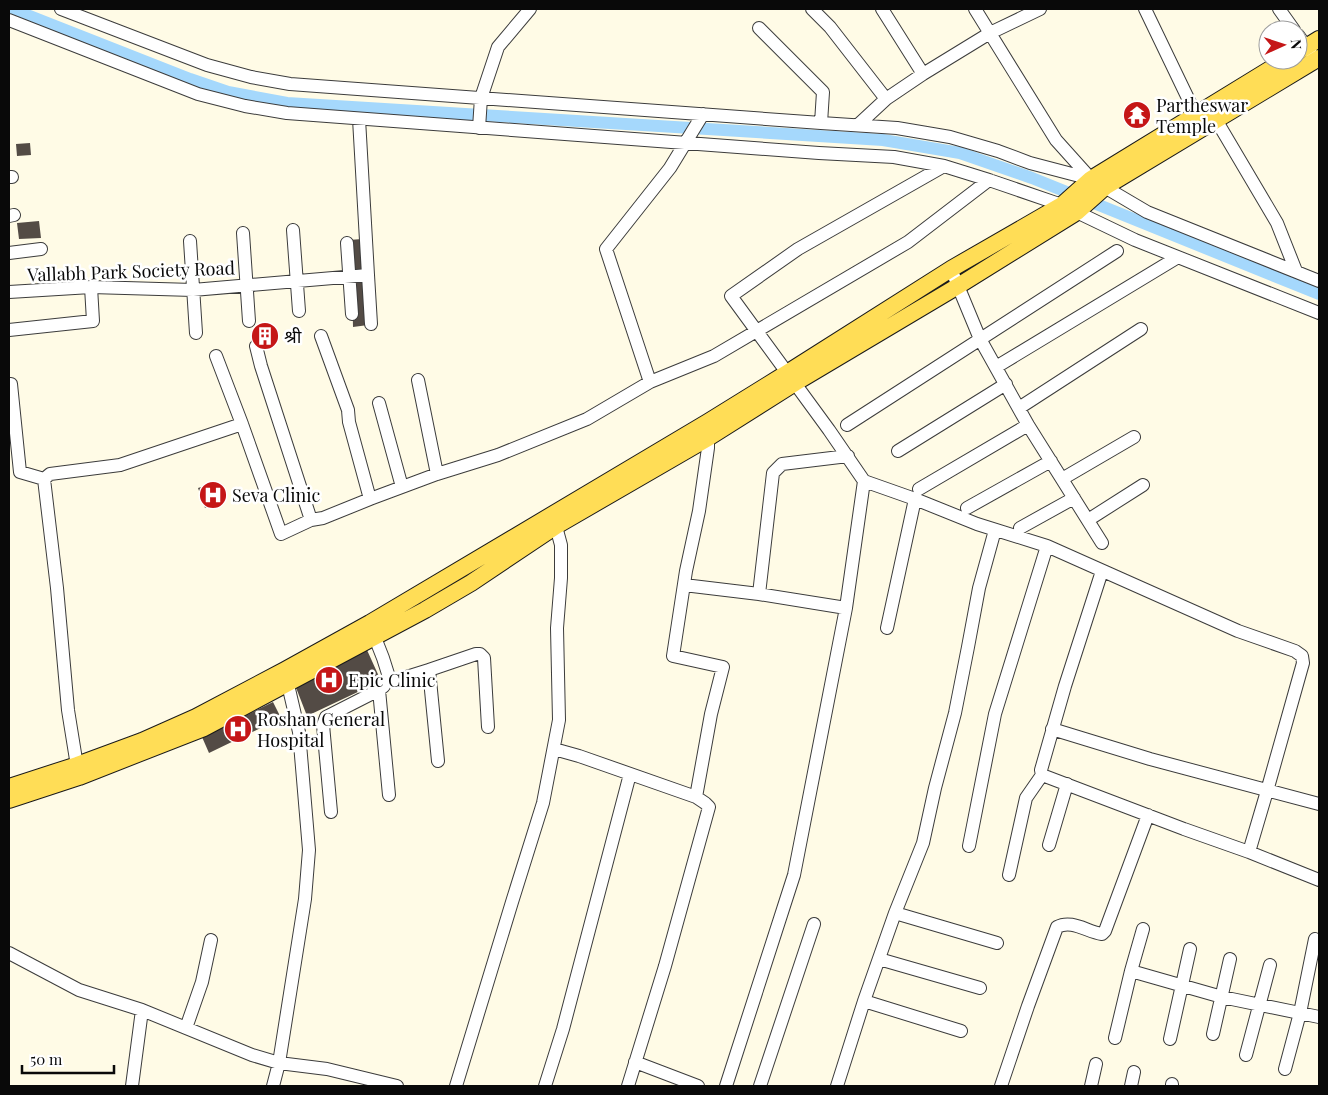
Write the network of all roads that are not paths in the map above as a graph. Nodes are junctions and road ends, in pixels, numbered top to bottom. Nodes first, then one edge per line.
1 (61, 9) edge
2 (530, 9) edge
3 (812, 9) edge
4 (882, 9) edge
5 (975, 9) edge
6 (1040, 9) edge
7 (1145, 9) edge
8 (1280, 9) edge
9 (9, 20) edge
10 (1287, 20) edge
11 (760, 28) dead end
12 (990, 33) junction
13 (1309, 48) edge
14 (1271, 70) edge
15 (923, 74) junction
16 (481, 99) junction
17 (886, 99) junction
18 (703, 114) junction
19 (1207, 114) junction
20 (359, 118) junction
21 (821, 123) junction
22 (858, 125) junction
23 (479, 127) junction
24 (684, 143) junction
25 (944, 166) junction
26 (989, 180) junction
27 (1094, 187) junction
28 (1070, 209) junction
29 (293, 230) dead end
30 (243, 233) dead end
31 (190, 241) dead end
32 (347, 243) dead end
33 (41, 249) dead end
34 (1117, 251) dead end
35 (9, 253) edge
36 (1178, 257) junction
37 (951, 269) junction
38 (1296, 272) junction
39 (368, 275) junction
40 (350, 276) junction
41 (296, 281) junction
42 (1319, 281) edge
43 (247, 285) junction
44 (958, 286) junction
45 (91, 287) junction
46 (193, 290) junction
47 (9, 292) edge
48 (299, 311) dead end
49 (1319, 313) edge
50 (352, 314) dead end
51 (249, 321) dead end
52 (371, 324) dead end
53 (1140, 329) dead end
54 (9, 330) edge
55 (757, 332) junction
56 (196, 333) dead end
57 (321, 336) dead end
58 (980, 339) junction
59 (256, 346) dead end
60 (216, 356) dead end
61 (996, 367) junction
62 (791, 378) junction
63 (418, 380) dead end
64 (650, 382) junction
65 (9, 384) edge
66 (1006, 384) junction
67 (379, 402) dead end
68 (1019, 408) junction
69 (242, 424) junction
70 (847, 425) dead end
71 (1028, 425) junction
72 (708, 430) junction
73 (1134, 437) dead end
74 (898, 451) dead end
75 (848, 456) junction
76 (1051, 461) junction
77 (437, 474) junction
78 (44, 479) junction
79 (1062, 479) junction
80 (864, 481) junction
81 (1143, 485) dead end
82 (402, 487) junction
83 (917, 494) junction
84 (370, 498) junction
85 (1074, 498) junction
86 (967, 508) dead end
87 (311, 520) junction
88 (555, 520) junction
89 (1088, 520) junction
90 (1020, 528) dead end
91 (995, 530) junction
92 (1102, 543) dead end
93 (1047, 546) junction
94 (1102, 570) junction
95 (684, 585) junction
96 (759, 594) junction
97 (846, 608) junction
98 (886, 628) dead end
99 (372, 630) junction
100 (429, 670) junction
101 (286, 677) junction
102 (389, 677) junction
103 (379, 690) junction
104 (488, 728) dead end
105 (1052, 729) junction
106 (554, 749) junction
107 (438, 761) dead end
108 (78, 771) junction
109 (630, 774) junction
110 (1042, 775) junction
111 (1067, 784) junction
112 (9, 787) edge
113 (1268, 790) junction
114 (389, 795) dead end
115 (696, 798) junction
116 (9, 800) edge
117 (1319, 804) edge
118 (331, 812) dead end
119 (1148, 815) junction
120 (1050, 845) dead end
121 (969, 846) dead end
122 (1249, 852) junction
123 (1009, 875) dead end
124 (1319, 880) edge
125 (896, 913) junction
126 (814, 924) dead end
127 (1143, 929) dead end
128 (1315, 939) dead end
129 (211, 940) dead end
130 (997, 943) dead end
131 (1190, 949) dead end
132 (9, 953) edge
133 (879, 959) junction
134 (1230, 959) dead end
135 (1270, 965) dead end
136 (1130, 971) junction
137 (1181, 986) junction
138 (980, 988) dead end
139 (1222, 996) junction
140 (864, 1001) junction
141 (1259, 1004) junction
142 (142, 1010) junction
143 (1300, 1013) junction
144 (1319, 1017) edge
145 (186, 1028) junction
146 (961, 1030) dead end
147 (1213, 1034) dead end
148 (1114, 1038) dead end
149 (1170, 1039) dead end
150 (1246, 1054) dead end
151 (635, 1062) junction
152 (279, 1063) junction
153 (1096, 1064) dead end
154 (1285, 1069) dead end
155 (1134, 1072) dead end
156 (132, 1086) edge
157 (273, 1086) edge
158 (397, 1086) edge
159 (456, 1086) edge
160 (545, 1086) edge
161 (628, 1086) edge
162 (698, 1086) edge
163 (726, 1086) edge
164 (760, 1086) edge
165 (837, 1086) edge
166 (1001, 1086) edge
167 (1091, 1086) edge
168 (1131, 1086) edge

1 - 16 street
2 - 16 street
3 - 17 street
4 - 15 street
5 - 12 street
6 - 12 street
7 - 19 street
8 - 10 street
9 - 20 street
11 - 21 street
12 - 15 street
12 - 27 street
13 - 19 main road
14 - 19 main road
15 - 17 street
16 - 18 street
16 - 23 street
17 - 22 street
18 - 21 street
18 - 24 street
19 - 27 main road
19 - 38 street
20 - 23 street
20 - 39 street
21 - 22 street
22 - 27 street
23 - 24 street
24 - 25 street
24 - 64 street
25 - 26 street
25 - 55 street
26 - 28 street
26 - 55 street
27 - 28 main road
27 - 38 street
28 - 36 street
28 - 37 main road
28 - 44 main road
29 - 41 street
30 - 43 street
31 - 46 street
32 - 40 street
33 - 35 street
34 - 58 street
36 - 49 street
36 - 61 street
37 - 44 street
37 - 62 main road
38 - 42 street
39 - 40 street, Vallabh Park Society Road
39 - 52 street
40 - 41 street, Vallabh Park Society Road
40 - 50 street
41 - 43 street, Vallabh Park Society Road
41 - 48 street
43 - 46 street, Vallabh Park Society Road
43 - 51 street
44 - 58 street
44 - 62 main road
45 - 46 street, Vallabh Park Society Road
45 - 47 street, Vallabh Park Society Road
45 - 54 street
46 - 56 street
53 - 68 street
55 - 62 street
55 - 64 street
57 - 84 street
58 - 61 street
58 - 70 street
59 - 87 street
60 - 69 street
61 - 66 street
62 - 72 main road
62 - 75 street
63 - 77 street
64 - 77 street
65 - 78 street
66 - 68 street
66 - 74 street
67 - 82 street
68 - 71 street
69 - 78 street
69 - 87 street
71 - 76 street
71 - 83 street
72 - 88 main road
72 - 95 street
73 - 79 street
75 - 80 street
75 - 96 street
76 - 79 street
76 - 86 street
77 - 82 street
78 - 108 street
79 - 85 street
80 - 83 street
80 - 97 street
81 - 89 street
82 - 84 street
83 - 91 street
83 - 98 street
84 - 87 street
85 - 89 street
85 - 90 street
88 - 99 main road
88 - 106 street
89 - 92 street
91 - 93 street
91 - 125 street
93 - 94 street
93 - 121 street
94 - 105 street
94 - 113 street
95 - 96 street
95 - 115 street
96 - 97 street
97 - 163 street
99 - 101 main road
99 - 102 street
100 - 102 street
100 - 104 street
100 - 107 street
101 - 108 main road
101 - 152 street
102 - 103 street
103 - 114 street
103 - 118 street
105 - 110 street
105 - 113 street
106 - 109 street
106 - 159 street
108 - 112 main road
108 - 116 main road
109 - 115 street
109 - 160 street
110 - 111 street
110 - 123 street
111 - 119 street
111 - 120 street
113 - 117 street
113 - 122 street
115 - 151 street
119 - 122 street
119 - 166 street
122 - 124 street
125 - 130 street
125 - 133 street
126 - 164 street
127 - 136 street
128 - 143 street
129 - 145 street
131 - 137 street
132 - 142 street
133 - 138 street
133 - 140 street
134 - 139 street
135 - 141 street
136 - 137 street
136 - 148 street
137 - 139 street
137 - 149 street
139 - 141 street
139 - 147 street
140 - 146 street
140 - 165 street
141 - 143 street
141 - 150 street
142 - 145 street
142 - 156 street
143 - 144 street
143 - 154 street
145 - 152 street
151 - 161 street
151 - 162 street
152 - 157 street
152 - 158 street
153 - 167 street
155 - 168 street

